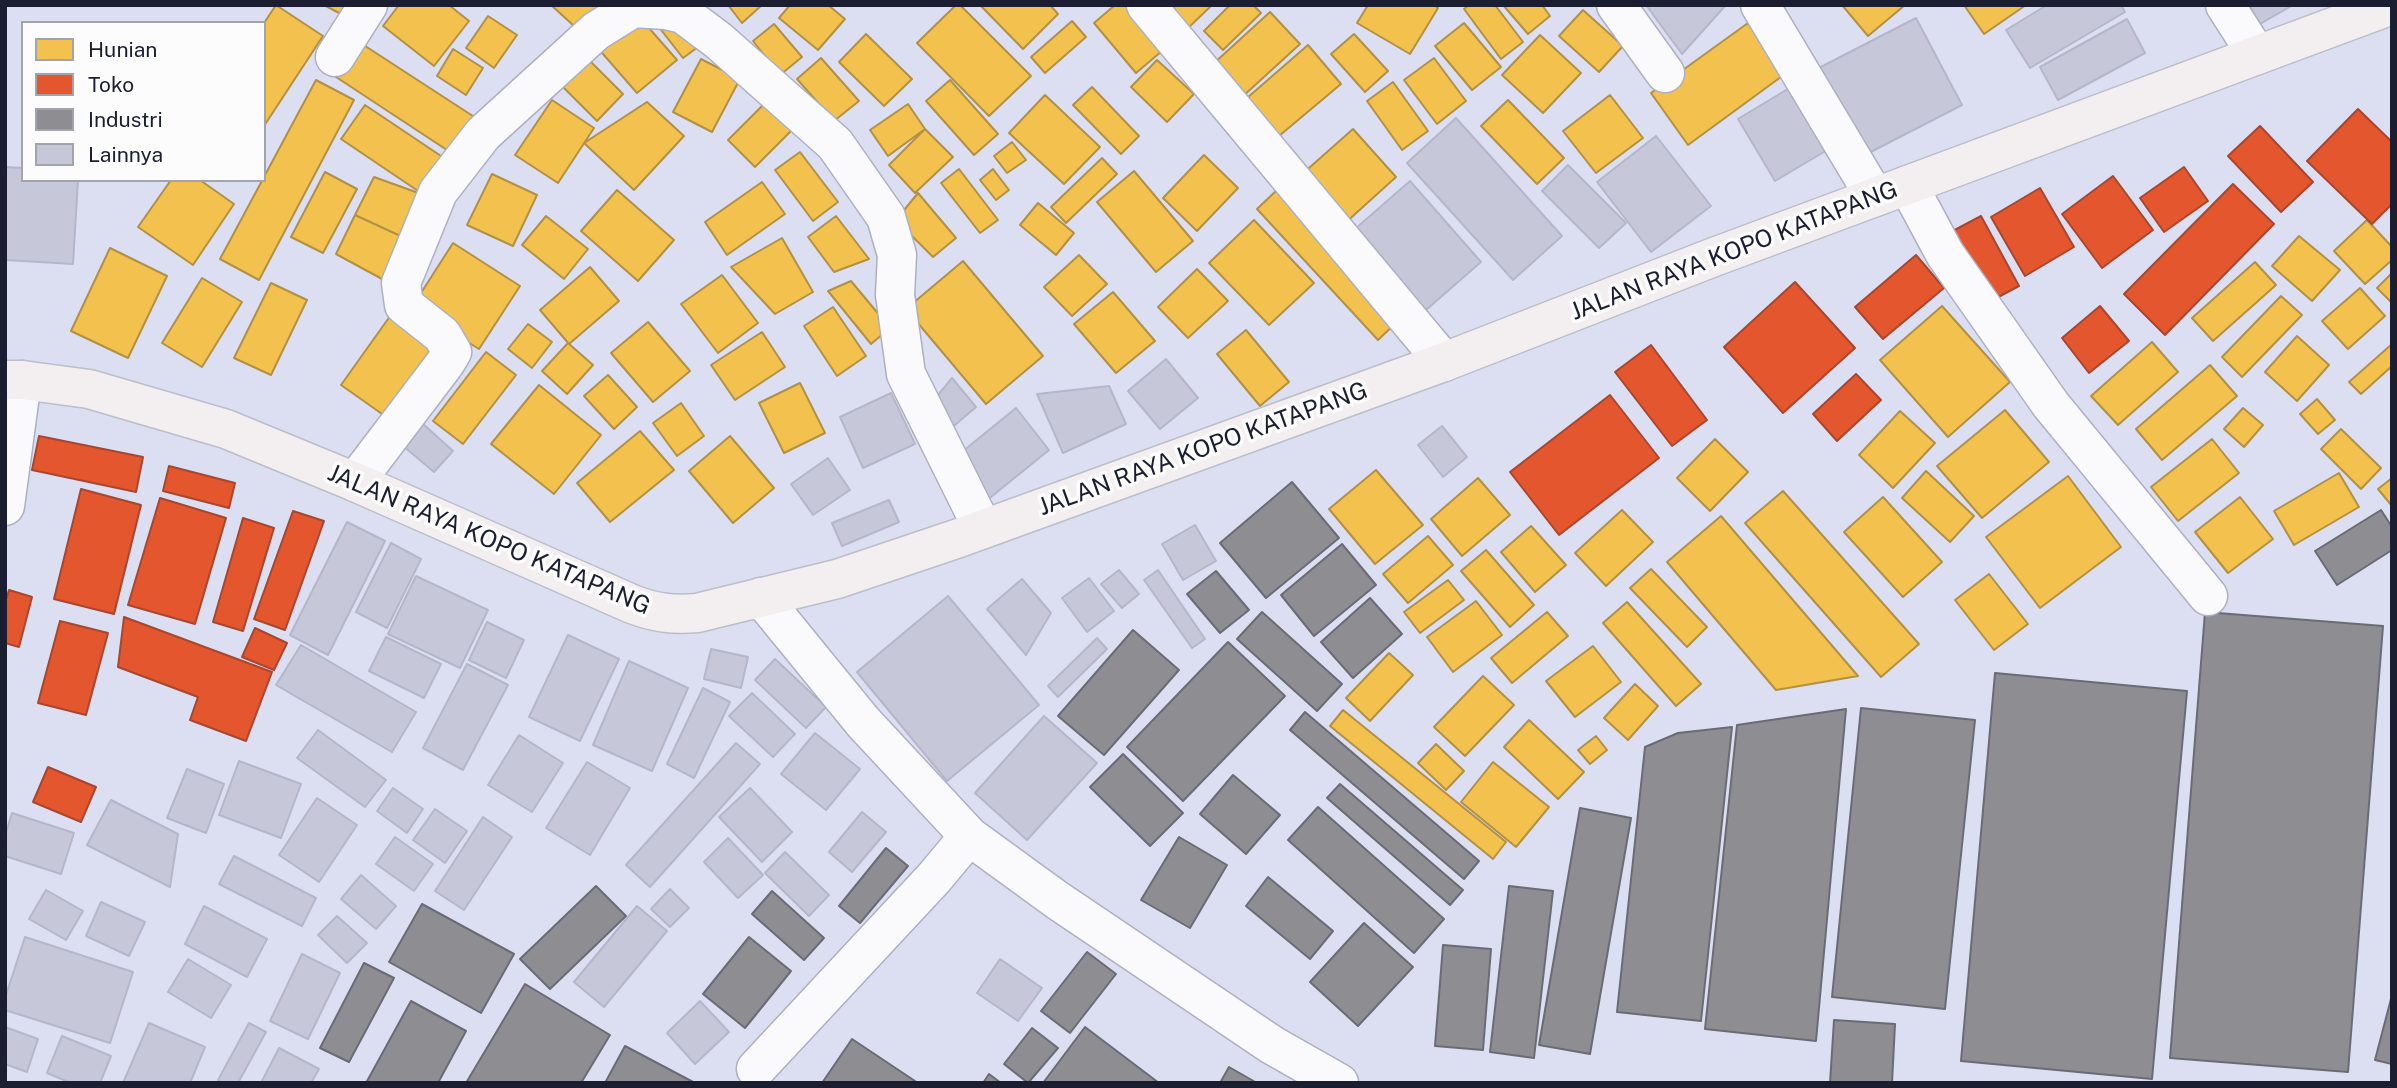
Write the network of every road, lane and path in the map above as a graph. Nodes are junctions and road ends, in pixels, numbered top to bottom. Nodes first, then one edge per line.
1 (368, 5) edge
2 (1146, 5) edge
3 (1616, 5) edge
4 (1760, 5) edge
5 (2225, 5) edge
6 (2392, 5) edge
7 (2257, 55) junction
8 (335, 57) dead end
9 (1665, 73) dead end
10 (1891, 191) junction
11 (1444, 362) junction
12 (14, 380) edge
13 (355, 482) junction
14 (5, 506) edge
15 (983, 529) junction
16 (2208, 596) dead end
17 (761, 597) junction
18 (969, 836) junction
19 (756, 1069) dead end
20 (1339, 1083) edge

1 - 8 street
2 - 11 street
3 - 9 street
4 - 10 street
5 - 7 street
6 - 7 main road, JALAN RAYA KOPO KATAPANG
7 - 10 main road, JALAN RAYA KOPO KATAPANG
10 - 11 main road, JALAN RAYA KOPO KATAPANG
10 - 16 street
11 - 15 main road, JALAN RAYA KOPO KATAPANG
12 - 13 main road, JALAN RAYA KOPO KATAPANG
12 - 14 street
13 - 15 street
13 - 17 main road, JALAN RAYA KOPO KATAPANG
15 - 17 main road, JALAN RAYA KOPO KATAPANG
17 - 18 street
18 - 19 street
18 - 20 street

